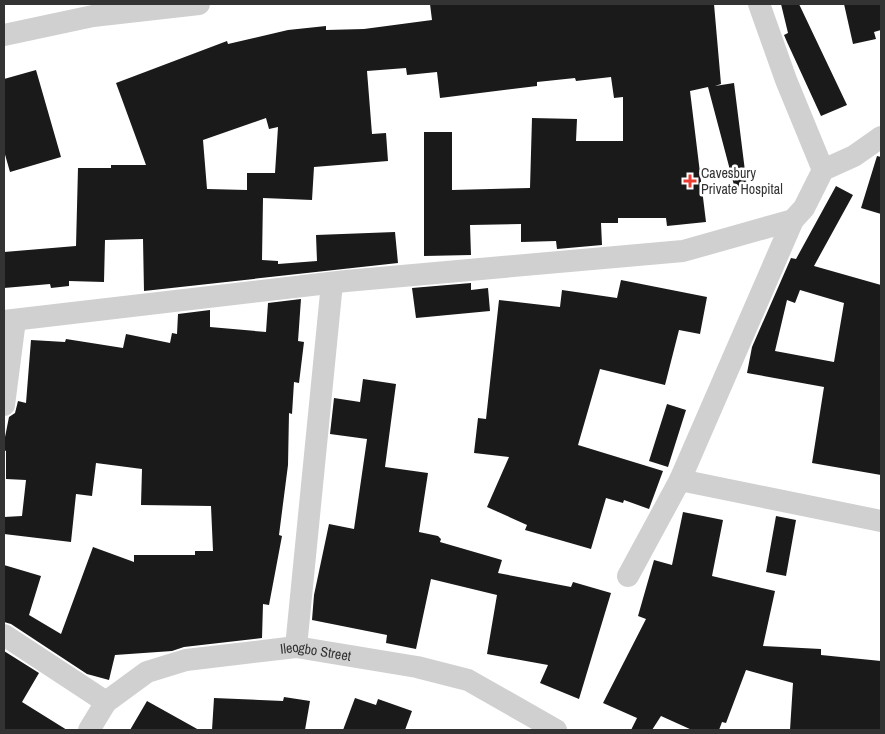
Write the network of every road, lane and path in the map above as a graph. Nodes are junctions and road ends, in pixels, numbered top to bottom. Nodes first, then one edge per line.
1 (199, 4) edge
2 (758, 4) edge
3 (4, 35) edge
4 (881, 137) edge
5 (823, 170) junction
6 (793, 220) junction
7 (332, 283) junction
8 (9, 320) edge
9 (4, 406) edge
10 (680, 480) junction
11 (881, 521) edge
12 (628, 576) dead end
13 (4, 634) edge
14 (296, 646) junction
15 (106, 702) junction
16 (89, 730) edge
17 (556, 730) edge

1 - 3 street
2 - 5 street
4 - 5 street
5 - 6 street
6 - 7 street
6 - 10 street
7 - 8 street
7 - 14 street
8 - 9 street
10 - 11 street
10 - 12 street
13 - 15 street
14 - 15 street, Ileogbo Street
14 - 17 street, Ileogbo Street
15 - 16 street, Ileogbo Street

